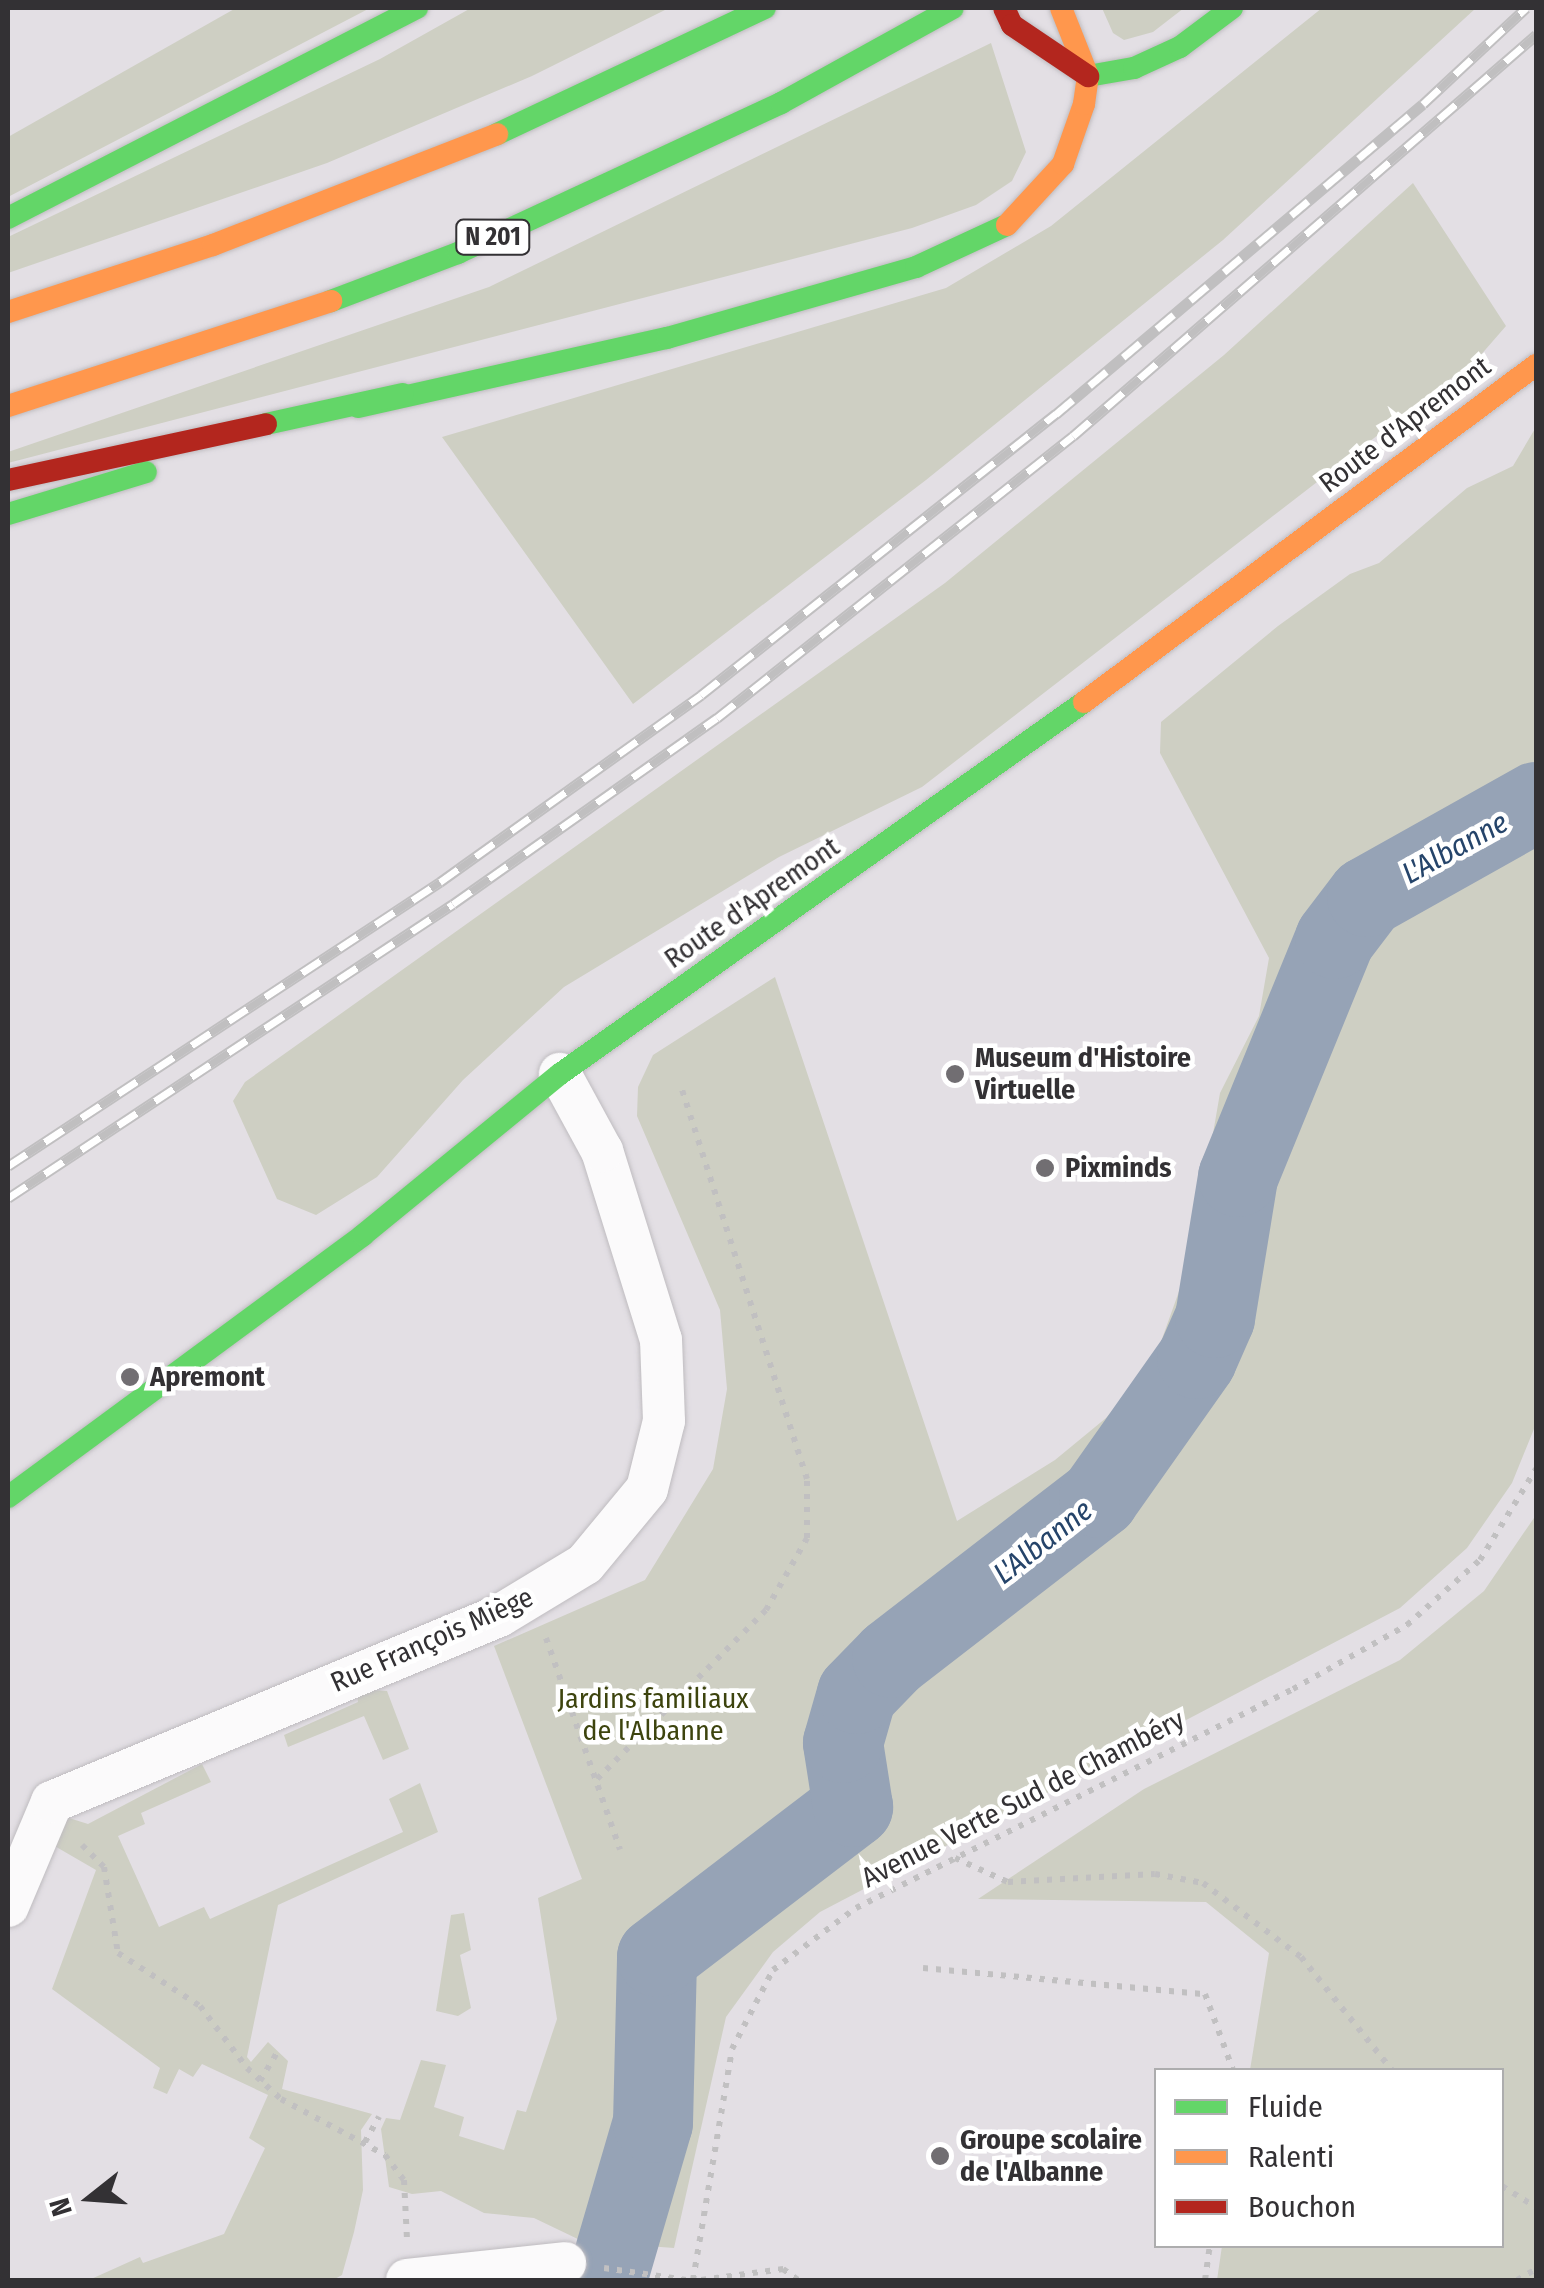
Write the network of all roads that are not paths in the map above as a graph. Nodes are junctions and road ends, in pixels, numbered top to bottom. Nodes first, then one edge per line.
1 (418, 8) edge
2 (764, 8) edge
3 (953, 8) edge
4 (1061, 8) edge
5 (1232, 8) edge
6 (1008, 16) edge
7 (1088, 76) junction
8 (8, 218) edge
9 (8, 312) edge
10 (1536, 365) edge
11 (403, 394) junction
12 (8, 406) edge
13 (8, 480) edge
14 (8, 514) edge
15 (560, 1074) junction
16 (8, 1497) edge
17 (8, 1906) edge
18 (565, 2263) dead end
19 (408, 2280) edge

1 - 8 main road
2 - 9 main road
3 - 12 main road, N 201
4 - 7 main road
5 - 7 main road
6 - 7 main road
7 - 11 main road
10 - 15 main road, Route d'Apremont
11 - 13 main road
11 - 14 main road
15 - 16 main road, Route d'Apremont
15 - 17 street, Rue François Miège
18 - 19 street

